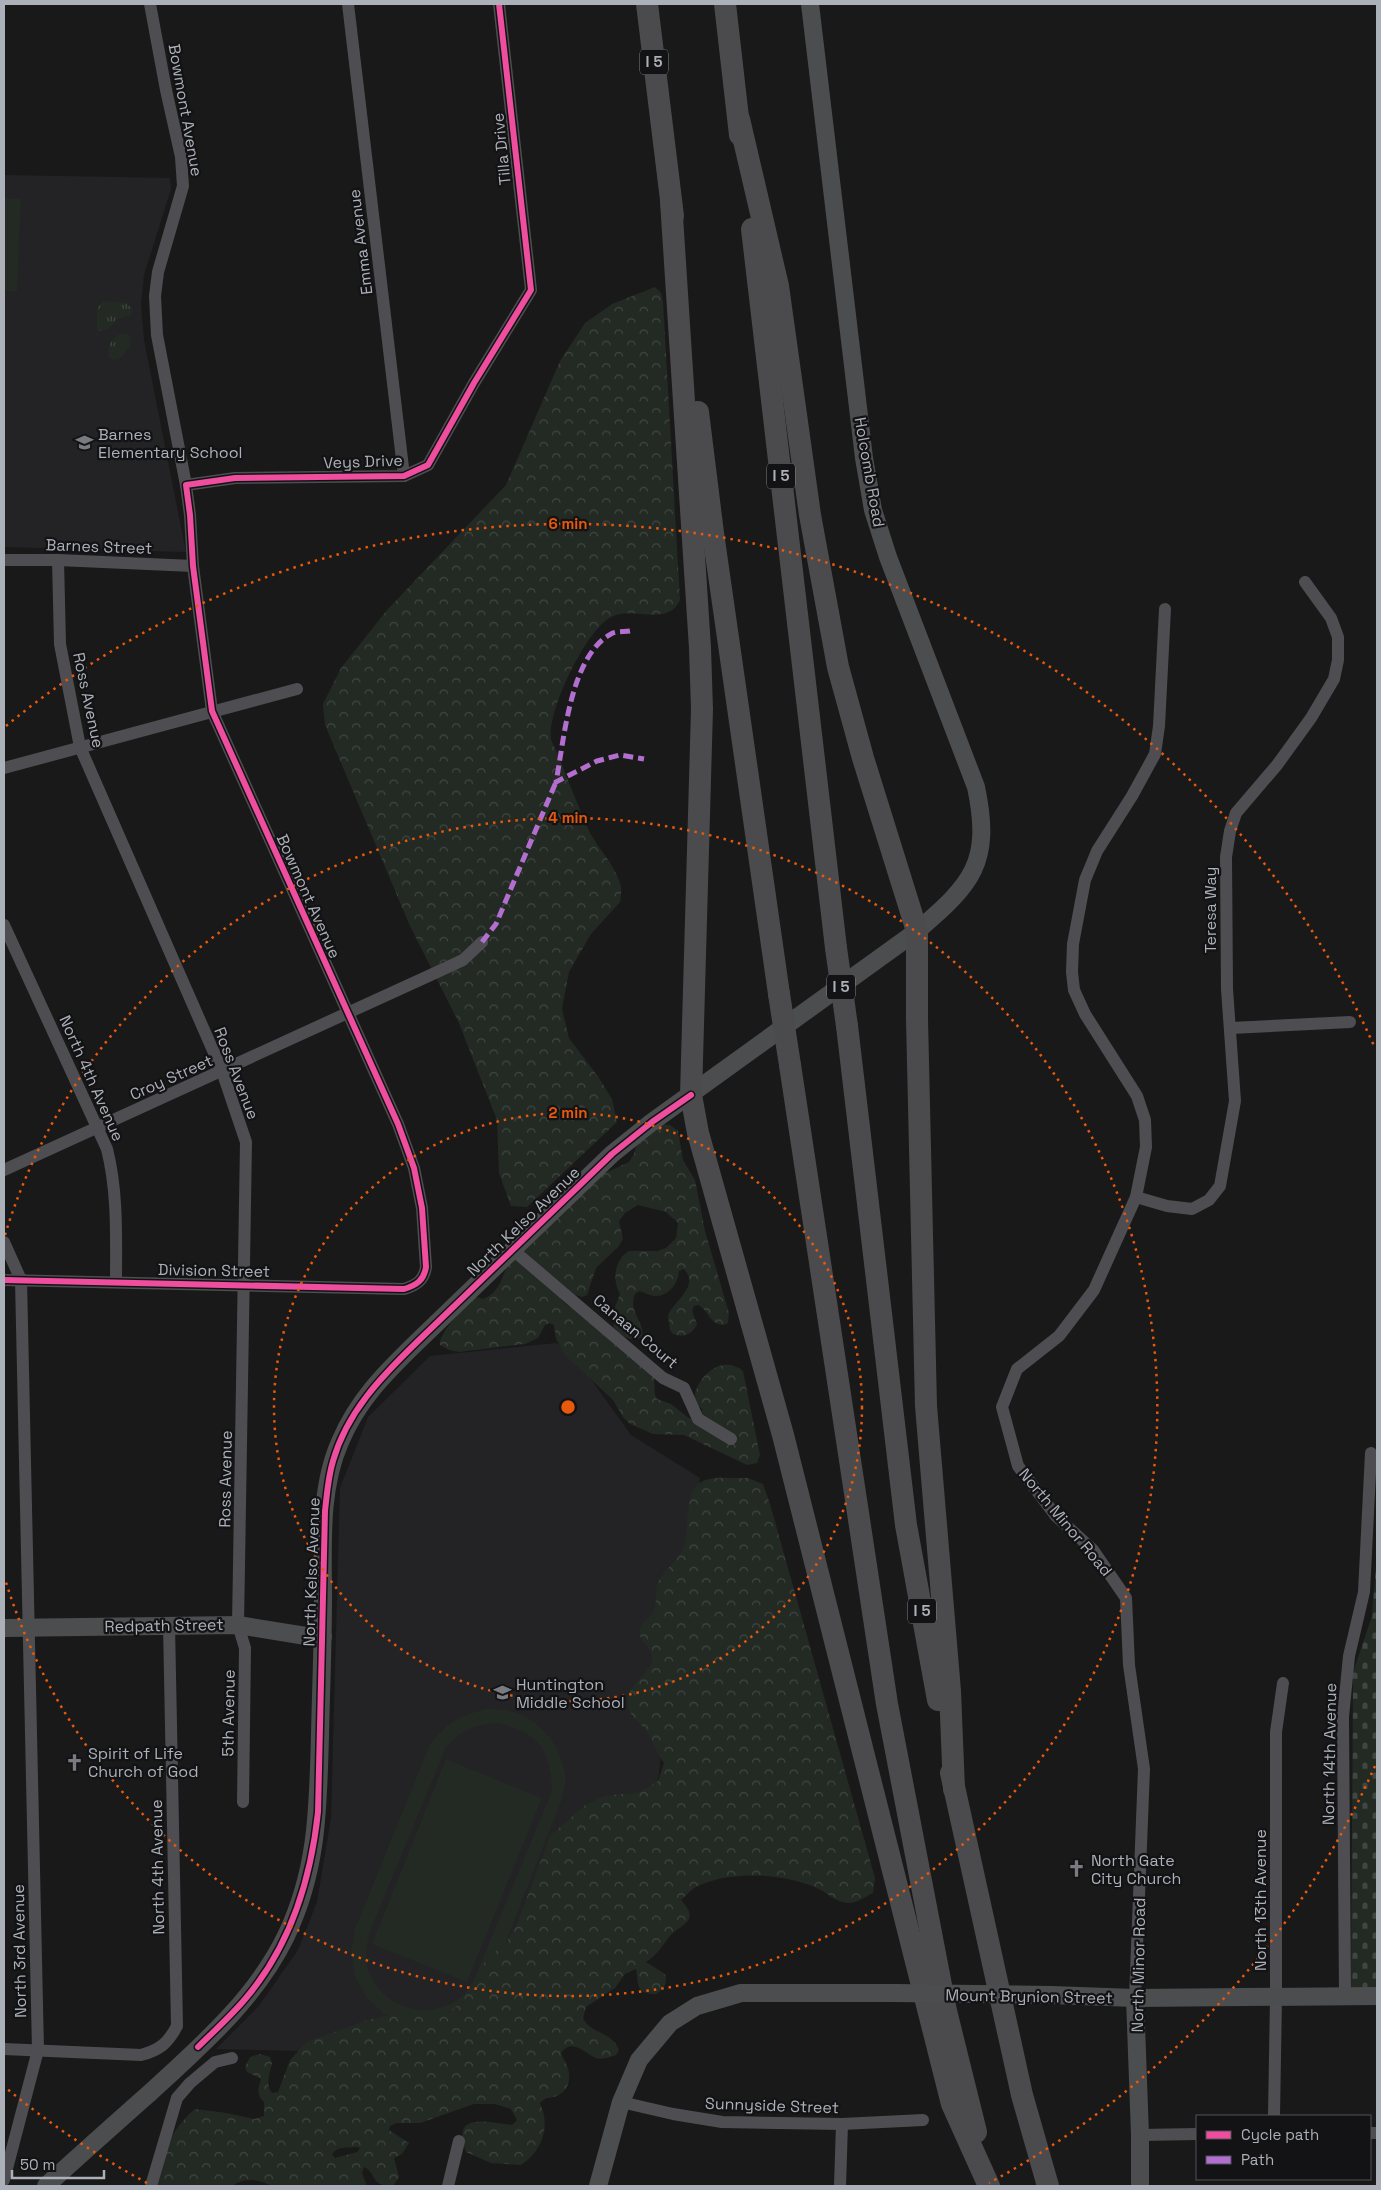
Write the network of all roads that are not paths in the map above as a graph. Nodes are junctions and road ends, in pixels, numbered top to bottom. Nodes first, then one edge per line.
1 (150, 4) edge
2 (348, 4) edge
3 (499, 4) edge
4 (647, 4) edge
5 (725, 4) edge
6 (810, 4) edge
7 (739, 119) junction
8 (671, 201) junction
9 (531, 290) joint
10 (404, 476) junction
11 (186, 486) junction
12 (4, 560) edge
13 (58, 560) junction
14 (193, 566) junction
15 (1305, 582) dead end
16 (1165, 609) dead end
17 (297, 689) dead end
18 (212, 711) junction
19 (80, 747) junction
20 (4, 768) edge
21 (4, 926) edge
22 (917, 931) junction
23 (482, 942) dead end
24 (346, 1013) junction
25 (1350, 1022) dead end
26 (1231, 1028) junction
27 (222, 1072) junction
28 (691, 1095) junction
29 (98, 1128) junction
30 (4, 1170) edge
31 (1136, 1197) junction
32 (4, 1242) edge
33 (513, 1250) junction
34 (4, 1280) edge
35 (21, 1280) junction
36 (420, 1280) joint
37 (116, 1282) junction
38 (245, 1284) junction
39 (731, 1440) dead end
40 (1371, 1453) dead end
41 (238, 1624) junction
42 (169, 1625) junction
43 (28, 1627) junction
44 (4, 1628) edge
45 (323, 1637) junction
46 (1282, 1683) dead end
47 (954, 1789) junction
48 (243, 1802) dead end
49 (1377, 1996) edge
50 (1276, 1997) junction
51 (1345, 1997) junction
52 (1135, 1998) junction
53 (4, 2049) edge
54 (38, 2050) junction
55 (232, 2058) dead end
56 (621, 2102) junction
57 (1274, 2115) edge
58 (923, 2120) dead end
59 (842, 2124) junction
60 (1196, 2134) edge
61 (1140, 2135) junction
62 (459, 2141) dead end
63 (4, 2180) edge
64 (46, 2186) edge
65 (151, 2186) edge
66 (448, 2186) edge
67 (598, 2186) edge
68 (840, 2186) edge
69 (990, 2186) edge
70 (1048, 2186) edge
71 (1140, 2186) edge

1 - 11 street, Bowmont Avenue
2 - 10 street, Emma Avenue
3 - 9 street, Tilla Drive
4 - 8 highway, I 5
5 - 7 highway, I 5
6 - 22 street, Holcomb Road
7 - 22 highway
7 - 47 highway, I 5, bridge
8 - 28 highway
8 - 69 highway, I 5, bridge
9 - 10 street, Veys Drive
10 - 11 street, Veys Drive
11 - 14 street, Bowmont Avenue
12 - 13 street, Barnes Street
13 - 14 street, Barnes Street
13 - 19 street, Ross Avenue
14 - 18 street, Bowmont Avenue
15 - 26 street, Teresa Way
16 - 31 street, North Minor Road
17 - 18 street
18 - 19 street
18 - 24 street, Bowmont Avenue
19 - 20 street
19 - 27 street, Ross Avenue
21 - 29 street, North 4th Avenue
22 - 28 street, North Kelso Avenue
22 - 47 highway
23 - 24 street, Croy Street
24 - 27 street, Croy Street
24 - 36 street, Bowmont Avenue
25 - 26 street
26 - 31 street, Teresa Way
27 - 29 street, Croy Street
27 - 38 street, Ross Avenue
28 - 33 street, North Kelso Avenue
28 - 69 highway
29 - 30 street, Croy Street
29 - 37 street, North 4th Avenue
31 - 52 street, North Minor Road
32 - 35 street, North 3rd Avenue
33 - 39 street, Canaan Court
33 - 45 street, North Kelso Avenue
34 - 35 street, Division Street
35 - 37 street, Division Street
35 - 43 street, North 3rd Avenue
36 - 38 street, Division Street
37 - 38 street, Division Street
38 - 41 street, Ross Avenue
40 - 51 street, North 14th Avenue
41 - 42 street, Redpath Street
41 - 45 street, Redpath Street
41 - 48 street, 5th Avenue
42 - 43 street, Redpath Street
42 - 54 street, North 4th Avenue
43 - 44 street, Redpath Street
43 - 54 street, North 3rd Avenue
45 - 64 street, North Kelso Avenue
46 - 50 street, North 13th Avenue
47 - 70 highway, I 5
49 - 51 street, Mount Brynion Street
50 - 51 street, Mount Brynion Street
50 - 52 street, Mount Brynion Street
50 - 57 street, North 13th Avenue
52 - 56 street, Mount Brynion Street, bridge
52 - 61 street, North Minor Road
53 - 54 street
54 - 63 street, North 3rd Avenue
55 - 65 street
56 - 59 street, Sunnyside Street
56 - 67 street, Mount Brynion Street
58 - 59 street, Sunnyside Street
59 - 68 street
60 - 61 street
61 - 71 street, North Minor Road
62 - 66 street

